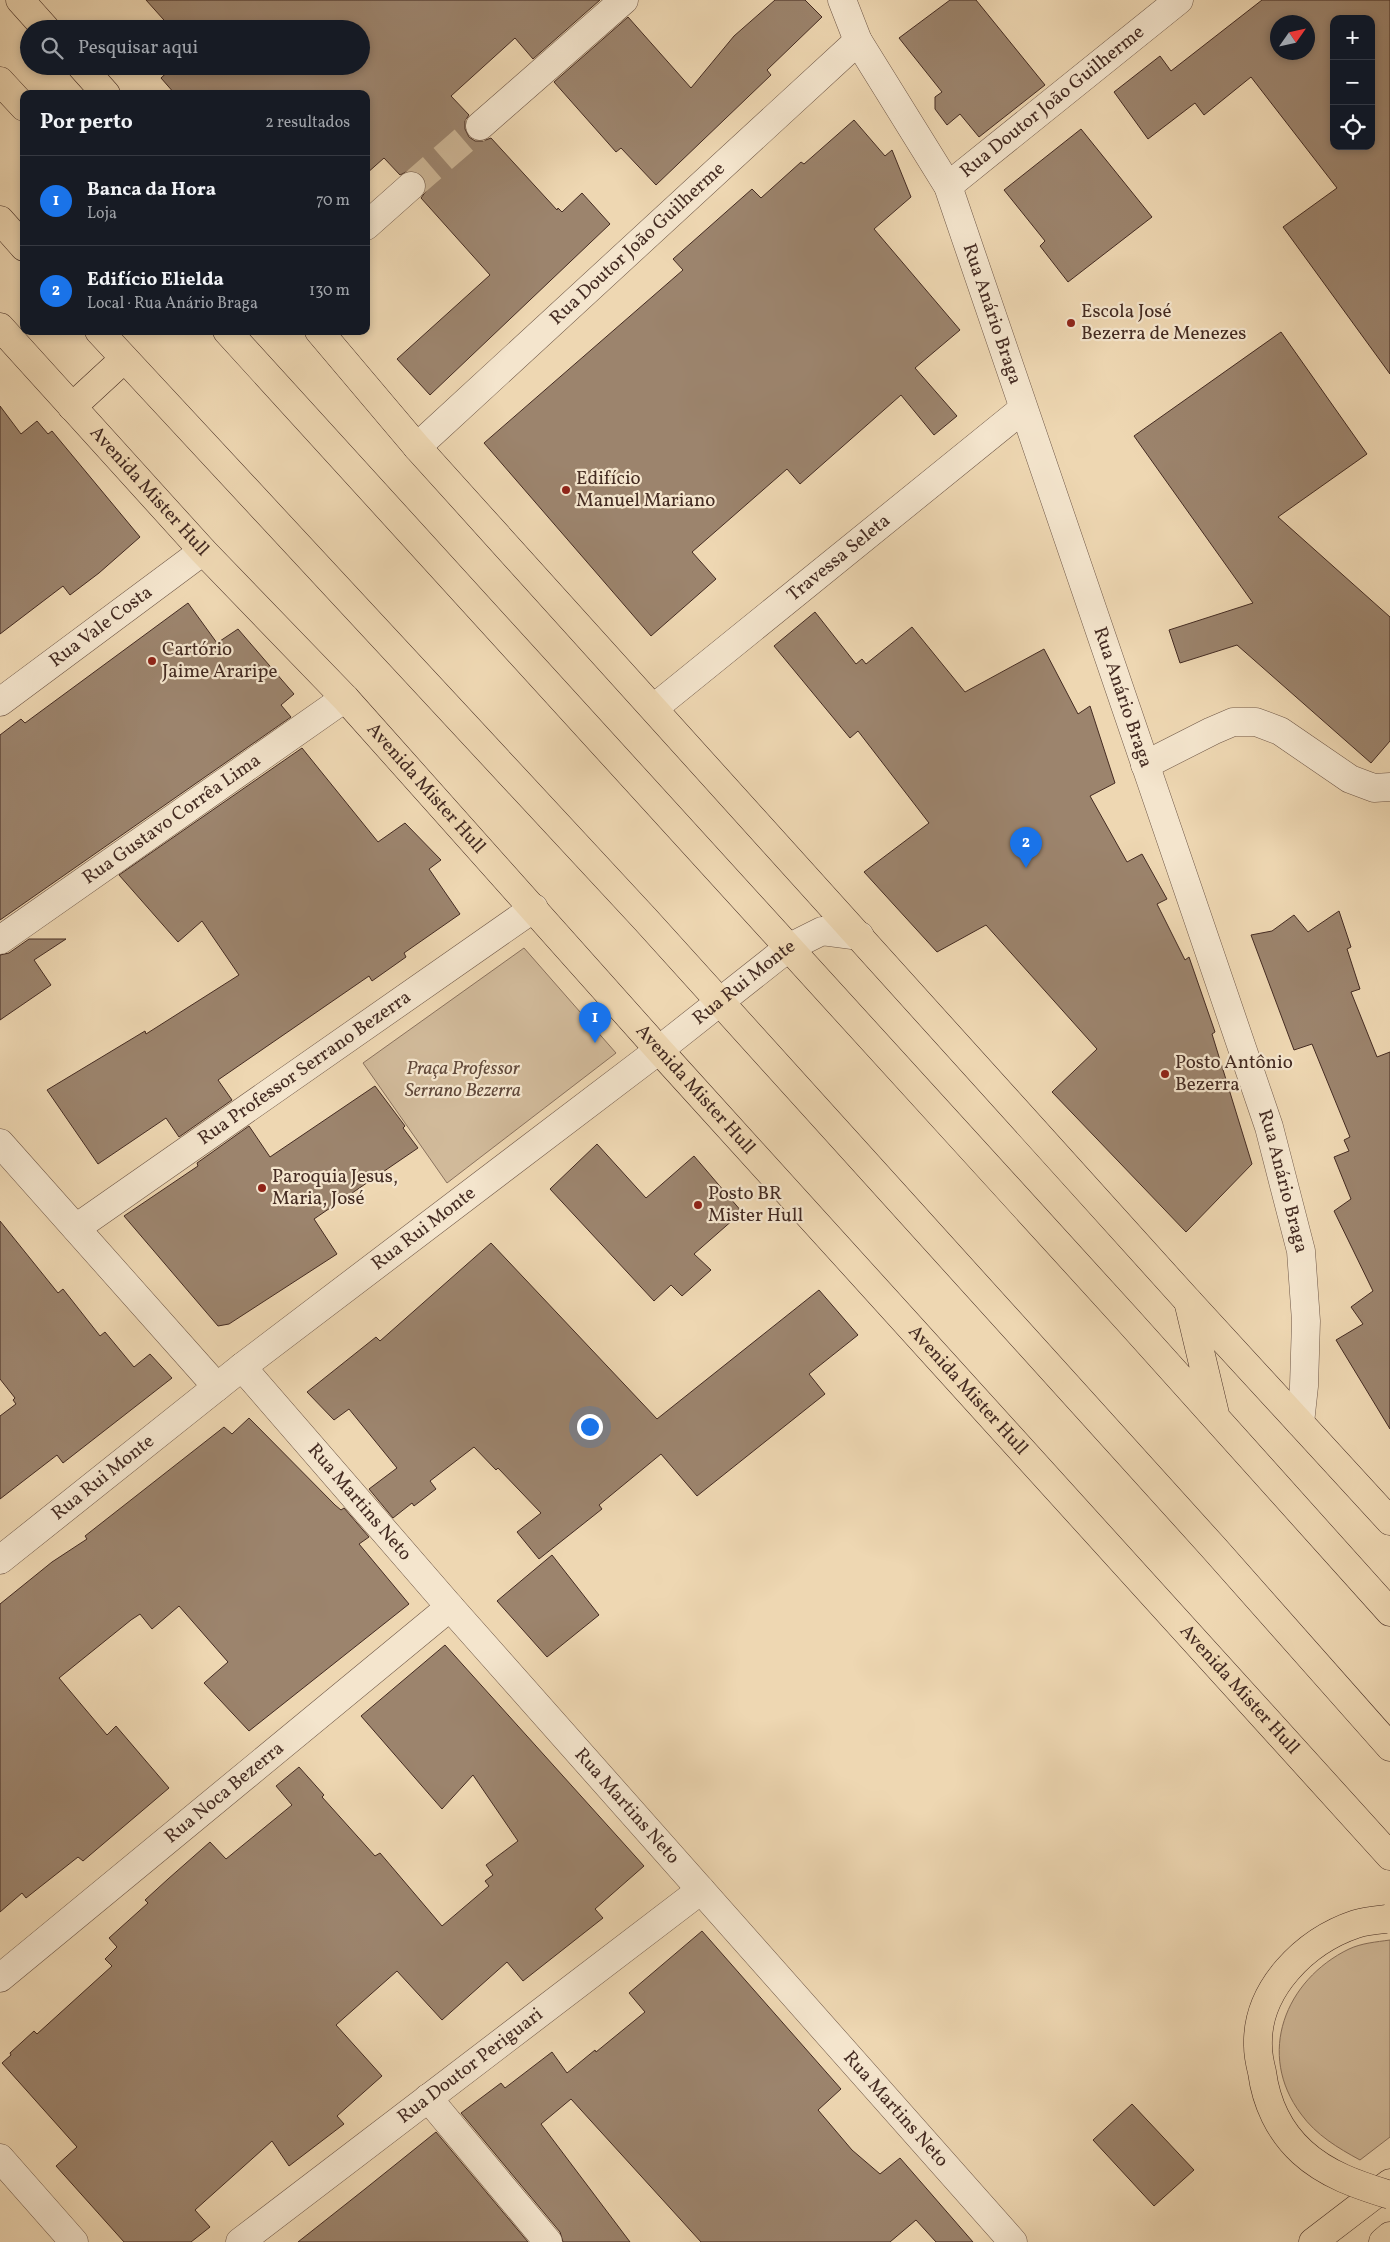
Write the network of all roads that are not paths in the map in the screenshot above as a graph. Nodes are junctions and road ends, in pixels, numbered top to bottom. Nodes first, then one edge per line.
1 (20, 0) edge
2 (624, 0) edge
3 (842, 0) edge
4 (1179, 0) edge
5 (38, 20) edge
6 (858, 41) junction
7 (89, 75) edge
8 (0, 81) edge
9 (102, 90) edge
10 (20, 103) edge
11 (480, 126) tunnel mouth
12 (411, 186) tunnel mouth
13 (948, 186) junction
14 (0, 220) edge
15 (370, 222) edge
16 (20, 242) edge
17 (0, 327) edge
18 (103, 335) edge
19 (231, 335) edge
20 (322, 335) edge
21 (124, 359) junction
22 (72, 407) junction
23 (1023, 408) junction
24 (417, 447) junction
25 (204, 551) junction
26 (345, 698) junction
27 (0, 702) edge
28 (654, 708) junction
29 (1145, 765) junction
30 (1390, 787) edge
31 (534, 908) junction
32 (860, 936) junction
33 (0, 940) edge
34 (788, 948) junction
35 (719, 1001) junction
36 (659, 1050) junction
37 (0, 1143) edge
38 (76, 1228) junction
39 (1188, 1301) junction
40 (242, 1367) junction
41 (217, 1387) junction
42 (1216, 1418) junction
43 (1300, 1424) junction
44 (1386, 1509) edge
45 (0, 1560) edge
46 (450, 1607) junction
47 (1390, 1612) edge
48 (1390, 1747) edge
49 (1390, 1856) edge
50 (701, 1890) junction
51 (1388, 1919) edge
52 (0, 1978) edge
53 (428, 2098) junction
54 (0, 2158) edge
55 (1390, 2183) edge
56 (1390, 2195) edge
57 (1390, 2236) edge
58 (242, 2241) edge
59 (1315, 2241) edge
60 (74, 2242) edge
61 (548, 2242) edge
62 (1013, 2242) edge
63 (1383, 2242) edge

1 - 5 main road
2 - 11 street
3 - 6 street, Rua Anário Braga
4 - 13 street, Rua Doutor João Guilherme
6 - 13 street, Rua Anário Braga
6 - 24 street, Rua Doutor João Guilherme
7 - 9 main road
8 - 10 main road
12 - 15 street
13 - 23 street, Rua Anário Braga
14 - 16 main road
17 - 22 main road, Avenida Mister Hull
18 - 21 main road
19 - 34 main road
20 - 24 main road
21 - 22 main road
21 - 35 main road
22 - 25 main road, Avenida Mister Hull
23 - 28 street, Travessa Seleta
23 - 29 street, Rua Anário Braga
24 - 28 main road
25 - 26 main road, Avenida Mister Hull
25 - 27 street, Rua Vale Costa
26 - 31 main road, Avenida Mister Hull
26 - 33 street, Rua Gustavo Corrêa Lima
28 - 32 main road
29 - 30 street
29 - 43 street, Rua Anário Braga
31 - 36 main road, Avenida Mister Hull
31 - 38 street, Rua Professor Serrano Bezerra
32 - 34 street, Rua Rui Monte
32 - 39 main road
34 - 35 street, Rua Rui Monte
34 - 42 main road
35 - 36 street, Rua Rui Monte
35 - 48 main road
36 - 40 street, Rua Rui Monte
36 - 49 main road, Avenida Mister Hull
37 - 38 street
38 - 41 street
39 - 42 main road
39 - 43 main road
40 - 41 street, Rua Rui Monte
40 - 46 street, Rua Martins Neto
41 - 45 street, Rua Rui Monte
42 - 47 main road
43 - 44 main road
46 - 50 street, Rua Martins Neto
46 - 52 street, Rua Noca Bezerra
50 - 53 street, Rua Doutor Periguari
50 - 62 street, Rua Martins Neto
51 - 56 main road, bridge
53 - 58 street, Rua Doutor Periguari
53 - 61 street
54 - 60 street
55 - 59 main road
57 - 63 main road

